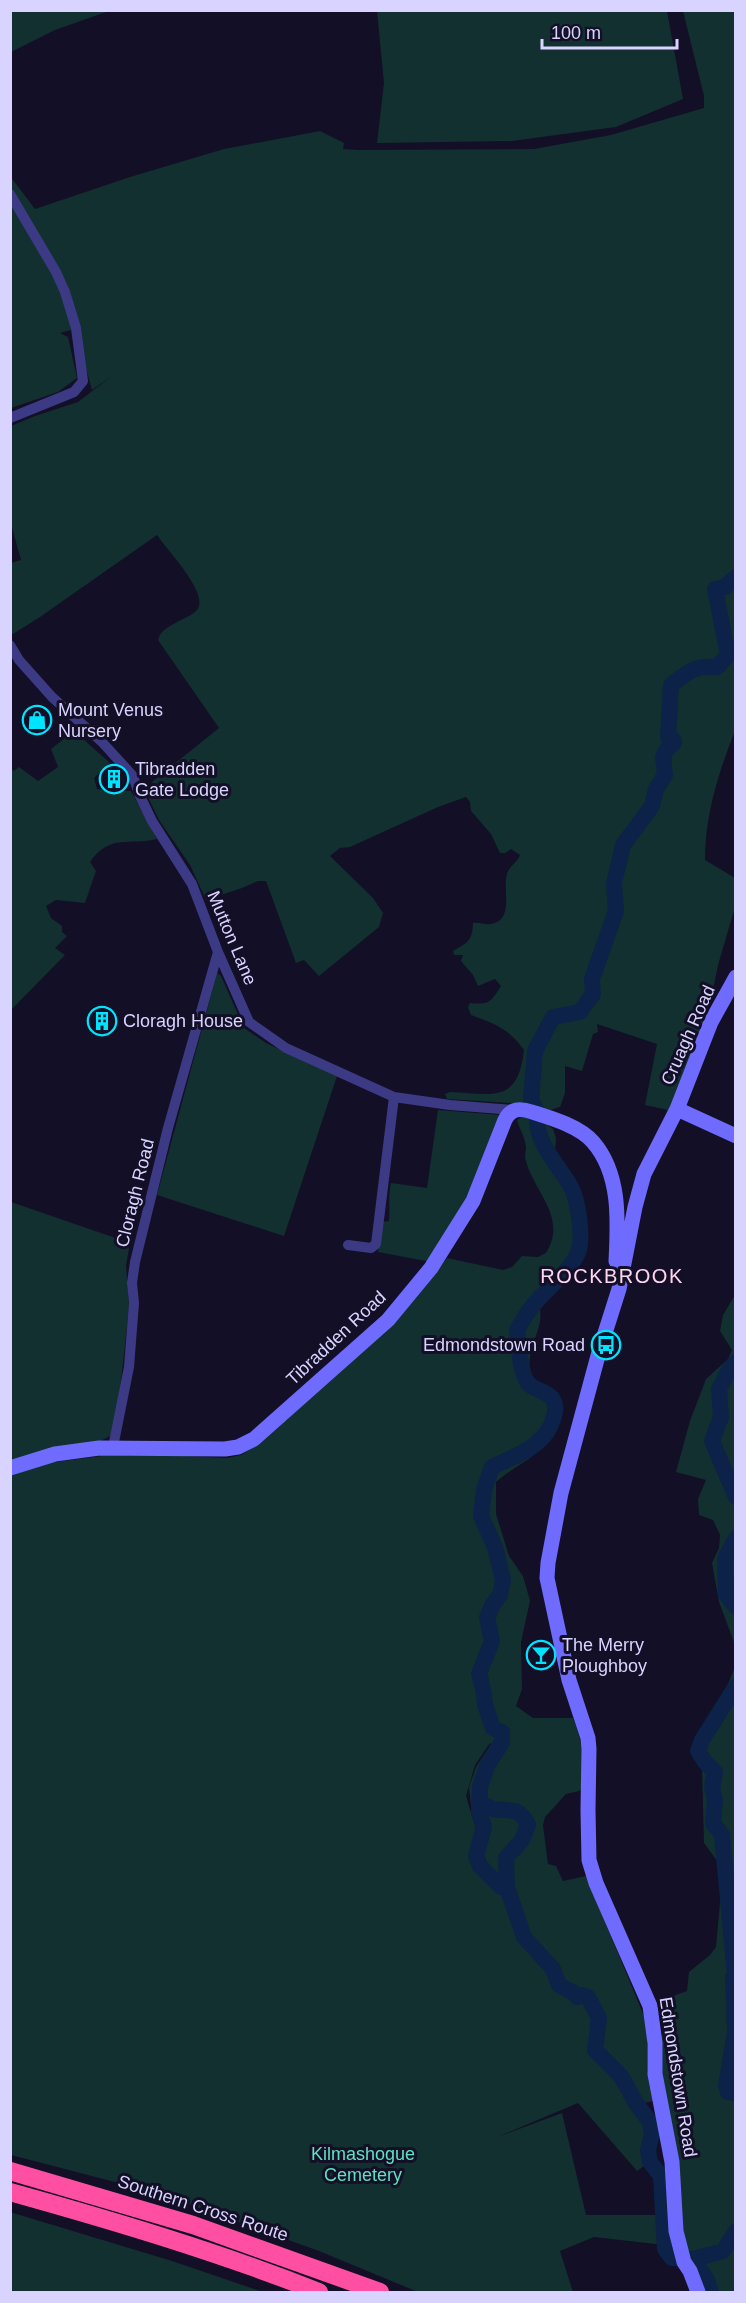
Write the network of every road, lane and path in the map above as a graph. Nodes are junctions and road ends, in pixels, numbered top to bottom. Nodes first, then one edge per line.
1 (10, 194) edge
2 (10, 418) edge
3 (10, 645) edge
4 (218, 952) junction
5 (735, 977) edge
6 (394, 1097) junction
7 (677, 1109) junction
8 (519, 1110) junction
9 (735, 1136) edge
10 (348, 1245) dead end
11 (623, 1269) junction
12 (113, 1447) junction
13 (10, 1468) edge
14 (10, 2171) edge
15 (10, 2192) edge
16 (319, 2292) edge
17 (380, 2292) edge
18 (698, 2292) edge

1 - 2 street
3 - 4 street, Mutton Lane
4 - 6 street, Mutton Lane
4 - 12 street, Cloragh Road
5 - 7 main road, Cruagh Road
6 - 8 street, Mutton Lane
6 - 10 street
7 - 9 main road
7 - 11 main road, Edmondstown Road
8 - 11 main road
8 - 12 main road, Tibradden Road
11 - 18 main road, Edmondstown Road
12 - 13 main road, Tibradden Road
14 - 17 highway, Southern Cross Route
15 - 16 highway

